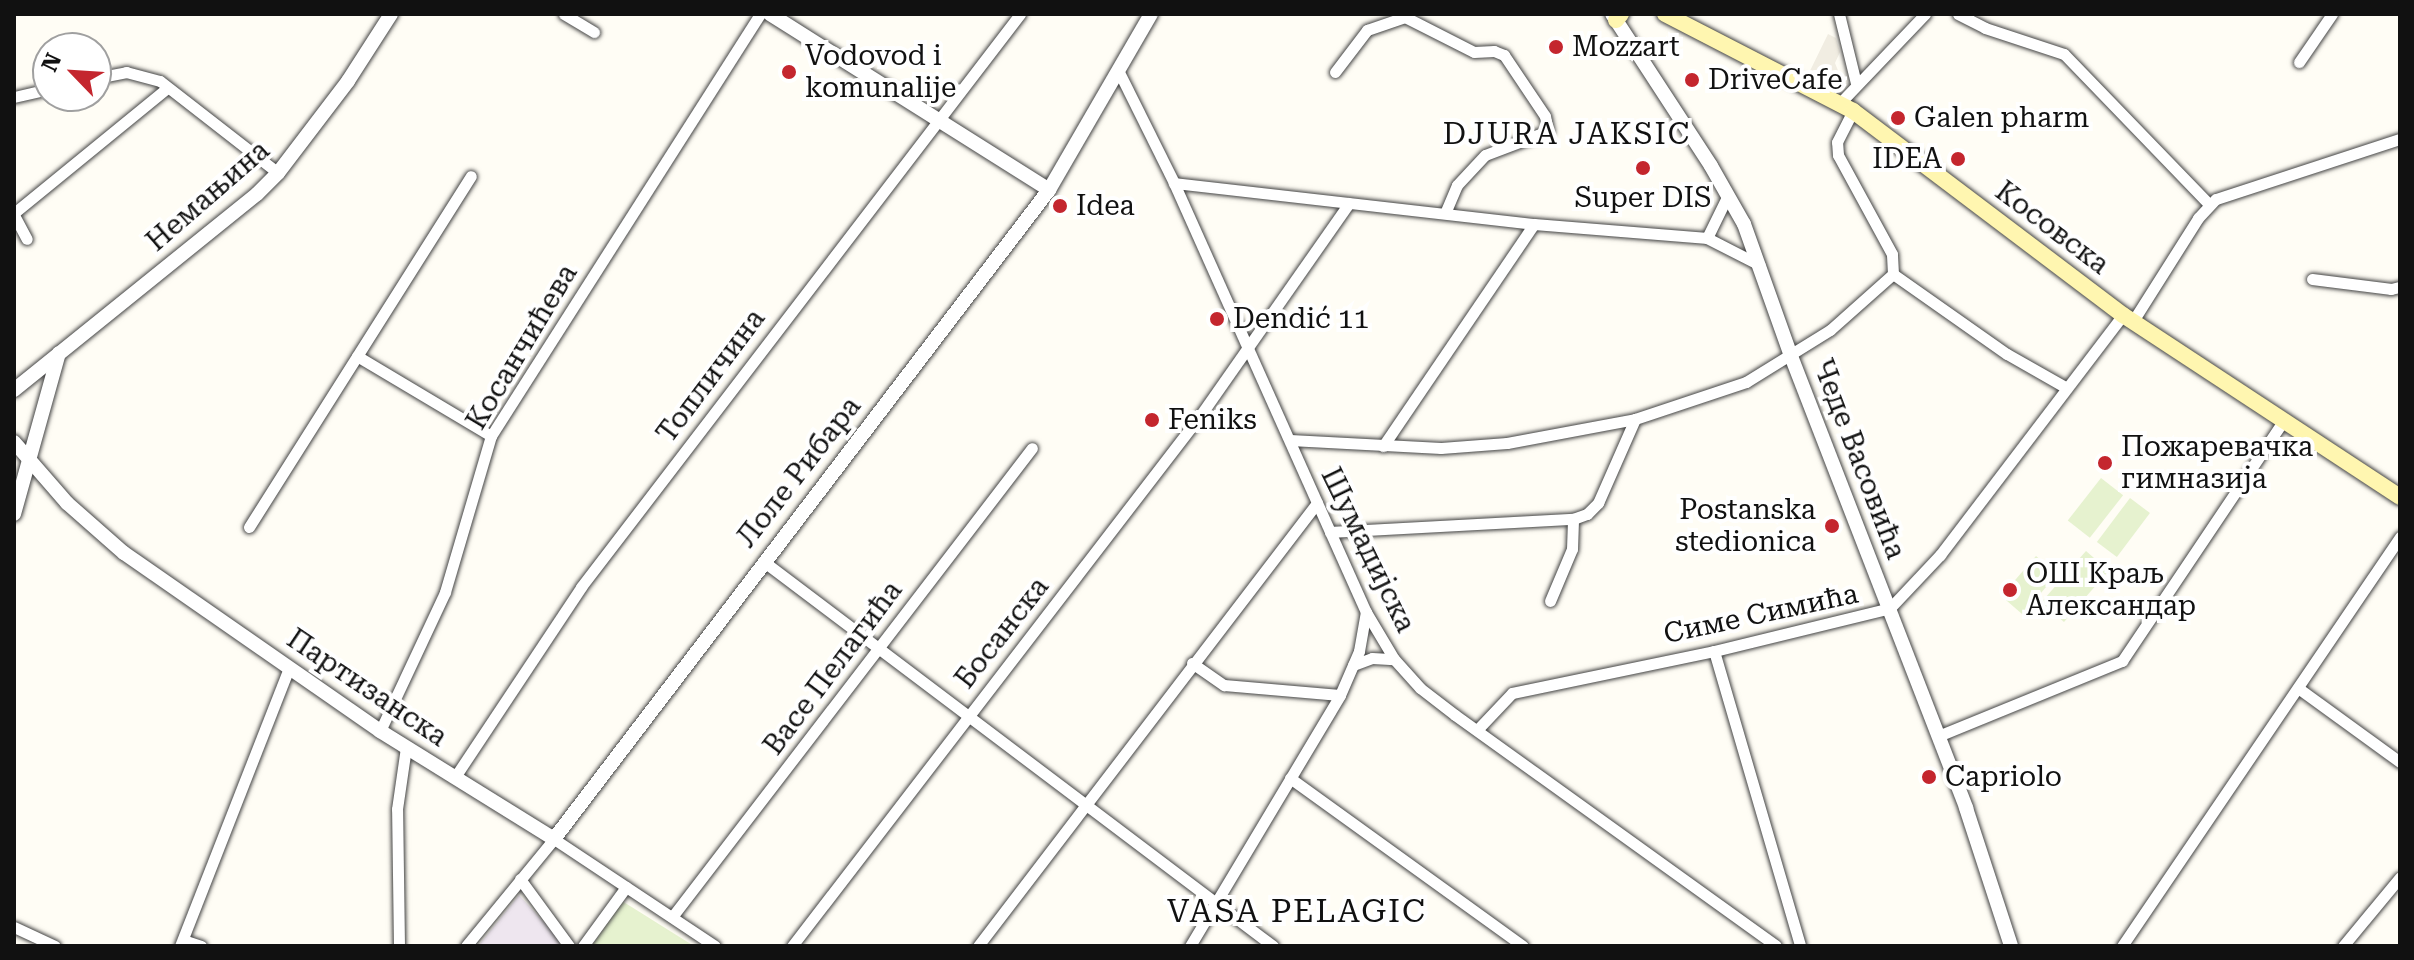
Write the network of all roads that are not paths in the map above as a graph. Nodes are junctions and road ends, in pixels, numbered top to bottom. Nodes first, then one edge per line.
1 (391, 14) edge
2 (564, 14) edge
3 (760, 14) edge
4 (770, 14) edge
5 (1020, 14) edge
6 (1151, 14) edge
7 (1665, 14) edge
8 (1839, 14) edge
9 (1925, 14) edge
10 (1958, 14) edge
11 (2332, 14) edge
12 (1616, 16) edge
13 (594, 32) dead end
14 (2299, 62) dead end
15 (1118, 70) junction
16 (1335, 72) dead end
17 (112, 76) edge
18 (1856, 83) junction
19 (167, 88) junction
20 (1846, 107) junction
21 (936, 119) junction
22 (2400, 139) edge
23 (278, 173) junction
24 (471, 176) dead end
25 (1174, 183) junction
26 (1049, 190) junction
27 (1728, 195) junction
28 (1349, 203) junction
29 (2209, 204) junction
30 (1445, 213) junction
31 (14, 214) edge
32 (1534, 224) junction
33 (1707, 238) junction
34 (27, 239) dead end
35 (1760, 265) junction
36 (1893, 274) junction
37 (2312, 279) dead end
38 (2397, 290) edge
39 (2128, 318) junction
40 (1249, 349) junction
41 (59, 352) junction
42 (357, 356) junction
43 (1791, 356) junction
44 (2065, 387) junction
45 (14, 390) edge
46 (1635, 419) junction
47 (2284, 420) junction
48 (491, 436) junction
49 (1290, 440) junction
50 (14, 442) edge
51 (1383, 446) junction
52 (1032, 448) dead end
53 (30, 462) junction
54 (2400, 497) edge
55 (1317, 503) junction
56 (14, 514) edge
57 (1573, 519) junction
58 (249, 527) dead end
59 (1330, 532) junction
60 (2400, 537) edge
61 (763, 561) junction
62 (1550, 601) dead end
63 (1890, 608) junction
64 (1366, 612) junction
65 (877, 648) junction
66 (1714, 651) junction
67 (1394, 659) junction
68 (1192, 663) junction
69 (1353, 665) junction
70 (289, 668) junction
71 (2298, 688) junction
72 (1340, 695) junction
73 (968, 717) junction
74 (1477, 730) junction
75 (380, 731) junction
76 (1938, 736) junction
77 (406, 747) junction
78 (2400, 762) edge
79 (455, 777) junction
80 (1290, 778) junction
81 (1085, 806) junction
82 (554, 839) junction
83 (2400, 877) edge
84 (520, 879) junction
85 (626, 887) junction
86 (1215, 904) junction
87 (672, 917) junction
88 (14, 927) edge
89 (182, 943) edge
90 (55, 946) edge
91 (201, 946) edge
92 (399, 946) edge
93 (466, 946) edge
94 (569, 946) edge
95 (583, 946) edge
96 (715, 946) edge
97 (792, 946) edge
98 (978, 946) edge
99 (1190, 946) edge
100 (1273, 946) edge
101 (1523, 946) edge
102 (1776, 946) edge
103 (1800, 946) edge
104 (2011, 946) edge
105 (2122, 946) edge
106 (2343, 946) edge

1 - 23 street, Немањина
2 - 13 street
3 - 48 street, Косанчићева
4 - 21 street
5 - 21 street, Топличина
6 - 15 street, Лоле Рибара
7 - 20 main road, Косовска
8 - 18 street
9 - 18 street
10 - 29 street
11 - 14 street
12 - 27 street, Чеде Васовића
15 - 25 street, Шумадијска
15 - 26 street, Лоле Рибара
16 - 30 street
17 - 19 street
18 - 20 street
19 - 23 street
19 - 31 street
20 - 36 street
20 - 39 main road, Косовска
21 - 26 street
21 - 79 street, Топличина
22 - 29 street
23 - 41 street, Немањина
24 - 42 street
25 - 28 street
25 - 40 street, Шумадијска
26 - 61 street, Лоле Рибара
27 - 33 street
27 - 35 street, Чеде Васовића
28 - 30 street
28 - 40 street, Босанска
29 - 39 street, Симе Симића
30 - 32 street
31 - 34 street
32 - 33 street
32 - 51 street
33 - 35 street
35 - 43 street, Чеде Васовића
36 - 43 street
36 - 44 street
37 - 38 street
39 - 44 street, Симе Симића
39 - 47 main road, Косовска
40 - 49 street, Шумадијска
40 - 73 street, Босанска
41 - 45 street, Немањина
41 - 53 street
42 - 48 street
42 - 58 street
43 - 46 street
43 - 63 street, Чеде Васовића
44 - 63 street, Симе Симића
46 - 51 street
46 - 57 street
47 - 54 main road, Косовска
47 - 76 street
48 - 75 street, Косанчићева
49 - 51 street
49 - 55 street, Шумадијска
50 - 53 street, Партизанска
52 - 65 street, Васе Пелагића
53 - 56 street
53 - 70 street, Партизанска
55 - 59 street, Шумадијска
55 - 68 street
57 - 59 street
57 - 62 street
59 - 64 street, Шумадијска
60 - 71 street
61 - 65 street
61 - 82 street, Лоле Рибара
63 - 66 street, Симе Симића
63 - 76 street, Чеде Васовића
64 - 67 street, Шумадијска
64 - 69 street
65 - 73 street
65 - 87 street, Васе Пелагића
66 - 74 street, Симе Симића
66 - 103 street
67 - 69 street
67 - 74 street, Шумадијска
68 - 72 street
68 - 81 street
69 - 72 street
70 - 75 street, Партизанска
70 - 89 street
71 - 78 street
71 - 105 street
72 - 80 street
73 - 81 street
73 - 97 street, Босанска
74 - 102 street, Шумадијска
75 - 77 street, Партизанска
76 - 104 street, Чеде Васовића
77 - 79 street, Партизанска
77 - 92 street
79 - 82 street, Партизанска
80 - 86 street
80 - 101 street
81 - 86 street
81 - 98 street
82 - 84 street, Лоле Рибара
82 - 85 street, Партизанска
83 - 106 street
84 - 93 street, Лоле Рибара
84 - 94 street
85 - 87 street, Партизанска
85 - 95 street
86 - 99 street
86 - 100 street
87 - 96 street, Партизанска
88 - 90 street
89 - 91 street

